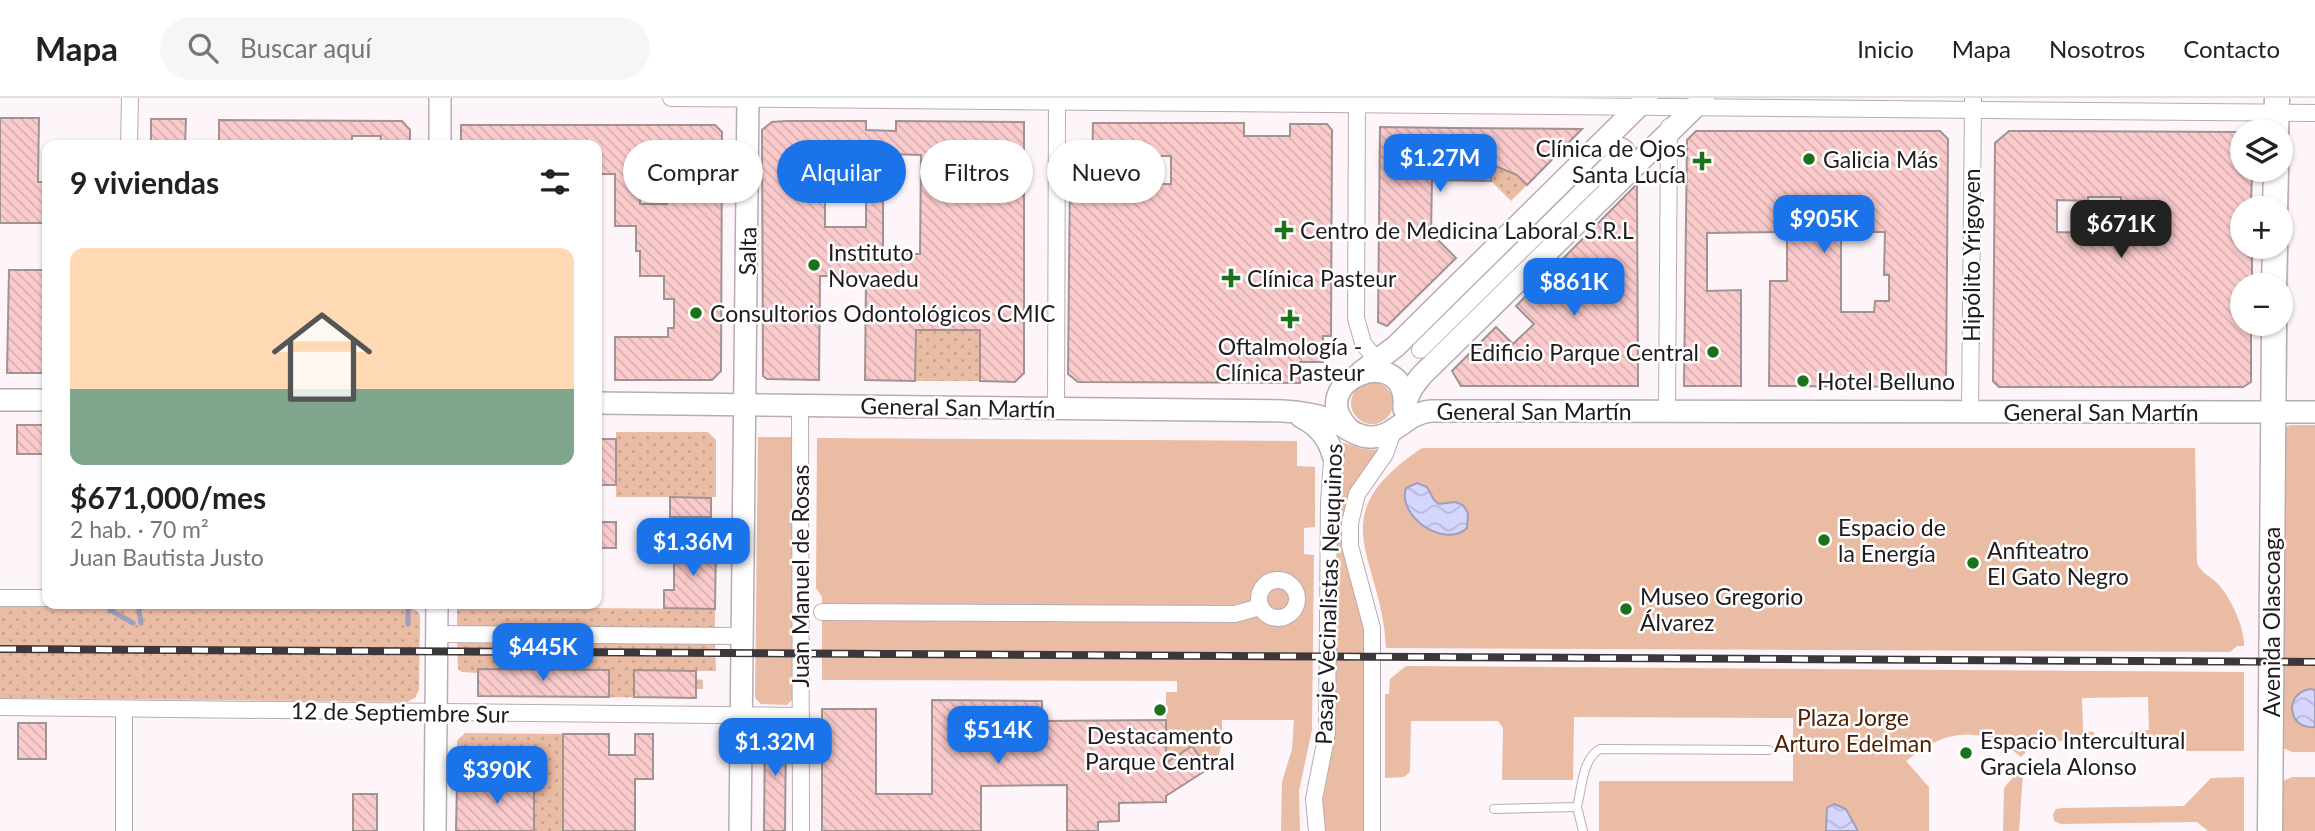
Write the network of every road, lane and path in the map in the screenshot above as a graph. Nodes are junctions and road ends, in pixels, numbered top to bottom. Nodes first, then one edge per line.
1 (130, 98) edge
2 (440, 98) edge
3 (671, 98) edge
4 (748, 98) edge
5 (1057, 100) edge
6 (1357, 101) edge
7 (1643, 102) edge
8 (1669, 102) edge
9 (1699, 103) edge
10 (1973, 104) edge
11 (2315, 113) edge
12 (2277, 114) edge
13 (1669, 132) junction
14 (129, 140) edge
15 (440, 140) edge
16 (1611, 162) junction
17 (2274, 336) edge
18 (1419, 351) junction
19 (1368, 367) junction
20 (1338, 399) junction
21 (0, 400) edge
22 (42, 400) edge
23 (602, 403) edge
24 (745, 404) junction
25 (800, 405) junction
26 (1056, 408) junction
27 (1283, 411) junction
28 (1667, 411) junction
29 (1970, 412) junction
30 (2273, 412) junction
31 (2315, 412) edge
32 (1399, 420) junction
33 (1332, 421) junction
34 (1353, 432) junction
35 (1333, 455) junction
36 (0, 598) edge
37 (42, 598) edge
38 (1260, 607) dead end
39 (437, 609) edge
40 (822, 612) dead end
41 (436, 635) junction
42 (742, 636) junction
43 (0, 708) edge
44 (124, 709) junction
45 (436, 712) junction
46 (741, 715) junction
47 (801, 716) junction
48 (1769, 750) dead end
49 (1577, 807) junction
50 (1494, 808) dead end
51 (124, 831) edge
52 (435, 831) edge
53 (740, 831) edge
54 (801, 831) edge
55 (1317, 831) edge
56 (1372, 831) edge
57 (1583, 831) edge
58 (2270, 831) edge

1 - 14 street
2 - 15 main road
3 - 4 street
4 - 5 street
4 - 24 main road, Salta
5 - 6 street
5 - 26 street
6 - 7 street
6 - 19 street
7 - 8 street
7 - 16 main road
8 - 9 street
8 - 13 street
9 - 10 street
9 - 13 main road
10 - 12 street
10 - 29 street, Hipólito Yrigoyen
11 - 12 street
13 - 16 main road
13 - 28 street
16 - 18 main road
16 - 18 main road
17 - 30 main road, Avenida Olascoaga
18 - 19 main road
18 - 32 main road
19 - 20 main road
19 - 32 main road
20 - 33 street, Pasaje Vecinalistas Neuquinos
20 - 34 main road
21 - 22 main road
23 - 24 main road, General San Martín
24 - 25 main road, General San Martín
24 - 42 main road, Salta
25 - 26 main road, General San Martín
25 - 47 street, Juan Manuel de Rosas
26 - 27 main road, General San Martín
27 - 33 main road, General San Martín
27 - 35 main road
28 - 29 main road, General San Martín
28 - 32 main road, General San Martín
29 - 30 main road, General San Martín
30 - 31 main road, General San Martín
30 - 58 main road, Avenida Olascoaga
32 - 34 main road, General San Martín
32 - 56 street, Pasaje Vecinalistas Neuquinos
33 - 34 main road, General San Martín
33 - 35 street, Pasaje Vecinalistas Neuquinos
35 - 55 street, Pasaje Vecinalistas Neuquinos
36 - 37 street
38 - 40 street
39 - 41 main road
41 - 42 street
41 - 45 main road
42 - 46 main road, Salta
43 - 44 street, 12 de Septiembre Sur
44 - 45 street, 12 de Septiembre Sur
44 - 51 street
45 - 46 street, 12 de Septiembre Sur
45 - 52 main road
46 - 47 street, 12 de Septiembre Sur
46 - 53 main road, Salta
47 - 54 street, Juan Manuel de Rosas
48 - 49 lane
49 - 50 lane
49 - 57 lane

